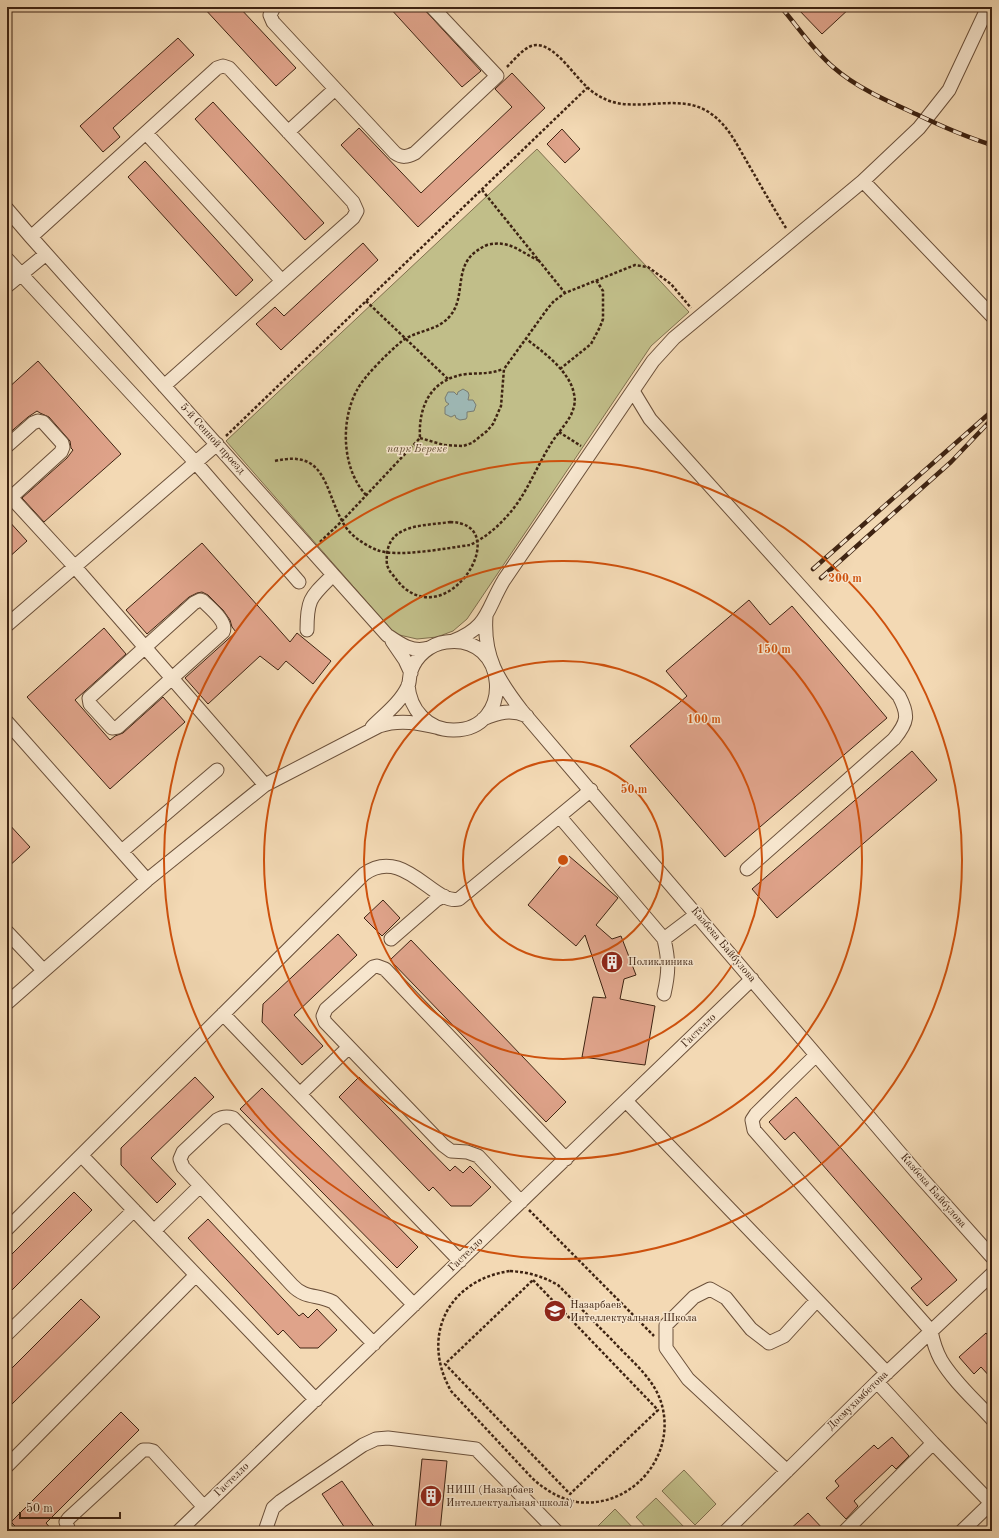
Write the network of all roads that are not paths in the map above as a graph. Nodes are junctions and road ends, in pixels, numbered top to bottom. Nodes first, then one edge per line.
1 (274, 7) edge
2 (432, 7) edge
3 (988, 7) edge
4 (335, 89) junction
5 (146, 132) junction
6 (288, 132) junction
7 (863, 181) junction
8 (7, 209) edge
9 (31, 237) junction
10 (46, 254) junction
11 (7, 259) edge
12 (21, 274) junction
13 (282, 281) junction
14 (7, 286) edge
15 (992, 316) edge
16 (164, 386) junction
17 (633, 391) junction
18 (217, 444) junction
19 (7, 446) edge
20 (196, 463) junction
21 (8, 497) edge
22 (75, 568) junction
23 (333, 575) junction
24 (299, 582) dead end
25 (486, 616) junction
26 (7, 625) edge
27 (307, 630) dead end
28 (387, 635) junction
29 (453, 641) junction
30 (145, 648) junction
31 (429, 648) junction
32 (495, 672) junction
33 (172, 678) junction
34 (410, 679) junction
35 (527, 716) junction
36 (480, 721) junction
37 (7, 722) edge
38 (440, 728) junction
39 (367, 731) junction
40 (217, 770) dead end
41 (265, 785) junction
42 (591, 790) junction
43 (560, 817) junction
44 (122, 851) junction
45 (747, 869) dead end
46 (147, 880) junction
47 (444, 896) junction
48 (697, 914) junction
49 (7, 932) edge
50 (392, 939) dead end
51 (664, 939) junction
52 (43, 970) junction
53 (752, 979) junction
54 (664, 994) dead end
55 (7, 1003) edge
56 (223, 1014) junction
57 (349, 1047) junction
58 (816, 1055) junction
59 (300, 1094) junction
60 (626, 1101) junction
61 (82, 1156) junction
62 (566, 1159) junction
63 (200, 1186) junction
64 (521, 1202) junction
65 (134, 1210) junction
66 (7, 1229) edge
67 (154, 1231) junction
68 (992, 1257) edge
69 (460, 1261) junction
70 (196, 1274) junction
71 (992, 1274) edge
72 (817, 1300) junction
73 (414, 1305) junction
74 (931, 1331) junction
75 (7, 1334) edge
76 (374, 1344) junction
77 (887, 1373) junction
78 (876, 1382) junction
79 (316, 1400) junction
80 (992, 1419) edge
81 (933, 1443) junction
82 (7, 1466) edge
83 (787, 1471) junction
84 (992, 1504) edge
85 (204, 1507) junction
86 (69, 1531) edge
87 (179, 1531) edge
88 (265, 1531) edge
89 (556, 1531) edge
90 (726, 1531) edge
91 (846, 1531) edge
92 (962, 1531) edge

1 - 4 street
2 - 4 street
3 - 7 street
4 - 6 street
5 - 6 street
5 - 9 street
5 - 13 street
6 - 13 street
7 - 15 street
7 - 17 street
8 - 9 street, 5-й Сенной проезд
9 - 10 street, 5-й Сенной проезд
10 - 12 street
10 - 16 street, 5-й Сенной проезд
11 - 12 street
12 - 14 street
12 - 20 street
13 - 16 street
16 - 18 street, 5-й Сенной проезд
17 - 25 street
17 - 45 street
18 - 20 street
18 - 23 street, 5-й Сенной проезд
19 - 21 street
20 - 22 street
20 - 24 street
21 - 22 street
22 - 26 street
22 - 30 street
23 - 27 street
23 - 28 street, 5-й Сенной проезд
25 - 29 street
25 - 32 street, Казбека Байбулова
28 - 31 street, 5-й Сенной проезд
28 - 34 street
29 - 31 street
29 - 32 street
30 - 33 street
30 - 33 street
30 - 33 street
31 - 34 street
32 - 35 street, Казбека Байбулова
32 - 36 street
33 - 41 street
34 - 38 street
34 - 39 street
35 - 36 street
35 - 42 street, Казбека Байбулова
36 - 38 street
37 - 44 street
38 - 39 street
39 - 41 street
40 - 44 street
41 - 46 street
42 - 43 street
42 - 48 street, Казбека Байбулова
43 - 47 street
43 - 51 street
44 - 46 street
46 - 52 street
47 - 50 street
47 - 56 street
48 - 51 street
48 - 53 street, Казбека Байбулова
49 - 52 street
51 - 54 street
52 - 55 street
53 - 58 street, Казбека Байбулова
53 - 60 street, Гастелло
56 - 59 street
56 - 61 street
57 - 59 street
57 - 62 street
57 - 64 street
58 - 68 street, Казбека Байбулова
58 - 74 street
59 - 69 street
60 - 62 street, Гастелло
60 - 72 street
61 - 65 street
61 - 66 street
62 - 64 street, Гастелло
63 - 67 street
63 - 73 street
63 - 76 street
64 - 69 street, Гастелло
65 - 67 street
65 - 75 street
67 - 70 street
69 - 73 street, Гастелло
70 - 79 street
70 - 82 street
71 - 74 street, Досмухамбетова
72 - 77 street
72 - 83 street
73 - 76 street, Гастелло
74 - 77 street, Досмухамбетова
74 - 80 street
76 - 79 street, Гастелло
77 - 78 street, Досмухамбетова
78 - 81 street
78 - 83 street, Досмухамбетова
79 - 85 street, Гастелло
81 - 84 street
81 - 91 street
83 - 90 street, Досмухамбетова
84 - 92 street
85 - 86 street
85 - 87 street, Гастелло
88 - 89 street

